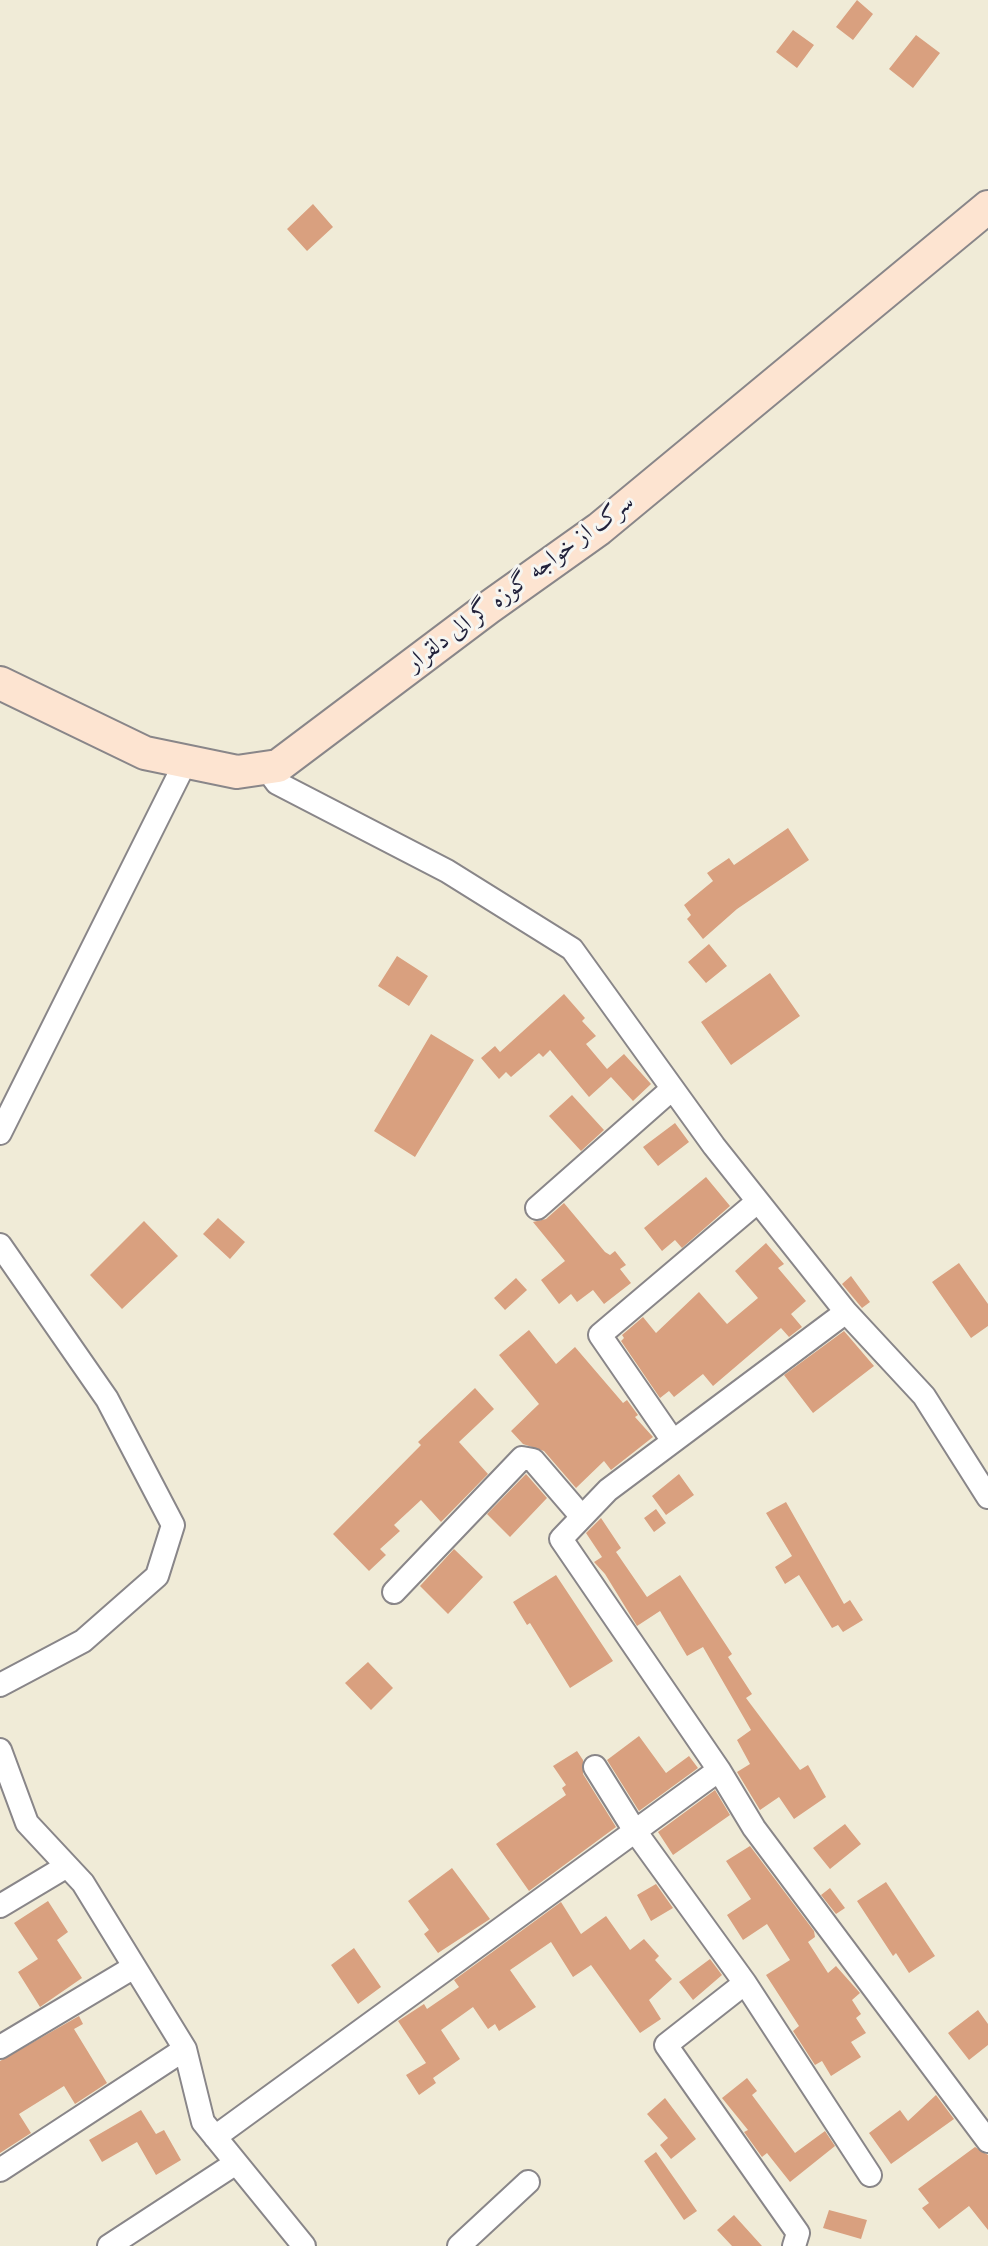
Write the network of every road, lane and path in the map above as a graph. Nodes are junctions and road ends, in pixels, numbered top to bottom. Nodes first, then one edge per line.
1 (988, 207) edge
2 (0, 683) edge
3 (185, 763) junction
4 (266, 768) junction
5 (672, 1089) junction
6 (0, 1133) edge
7 (757, 1202) junction
8 (537, 1208) dead end
9 (0, 1245) edge
10 (846, 1312) junction
11 (673, 1441) junction
12 (988, 1497) edge
13 (582, 1517) junction
14 (394, 1592) dead end
15 (0, 1685) edge
16 (0, 1750) edge
17 (595, 1767) dead end
18 (719, 1770) junction
19 (635, 1831) junction
20 (67, 1866) junction
21 (0, 1906) edge
22 (134, 1967) junction
23 (745, 1983) junction
24 (0, 2047) edge
25 (185, 2049) junction
26 (215, 2137) junction
27 (988, 2141) edge
28 (236, 2163) junction
29 (0, 2170) edge
30 (870, 2175) dead end
31 (528, 2182) dead end
32 (109, 2246) edge
33 (304, 2246) edge
34 (459, 2246) edge
35 (794, 2246) edge

1 - 4 street, سرک از خواجه گوزه گر الی دلقرار
2 - 3 street, سرک از خواجه گوزه گر الی دلقرار
3 - 4 street, سرک از خواجه گوزه گر الی دلقرار
3 - 6 street
4 - 5 street
5 - 7 street
5 - 8 street
7 - 10 street
7 - 11 street
9 - 15 street
10 - 11 street
10 - 12 street
11 - 13 street
13 - 14 street
13 - 18 street
16 - 20 street
17 - 19 street
18 - 19 street
18 - 27 street
19 - 23 street
19 - 26 street
20 - 21 street
20 - 22 street
22 - 24 street
22 - 25 street
23 - 30 street
23 - 35 street
25 - 26 street
25 - 29 street
26 - 28 street
28 - 32 street
28 - 33 street
31 - 34 street

